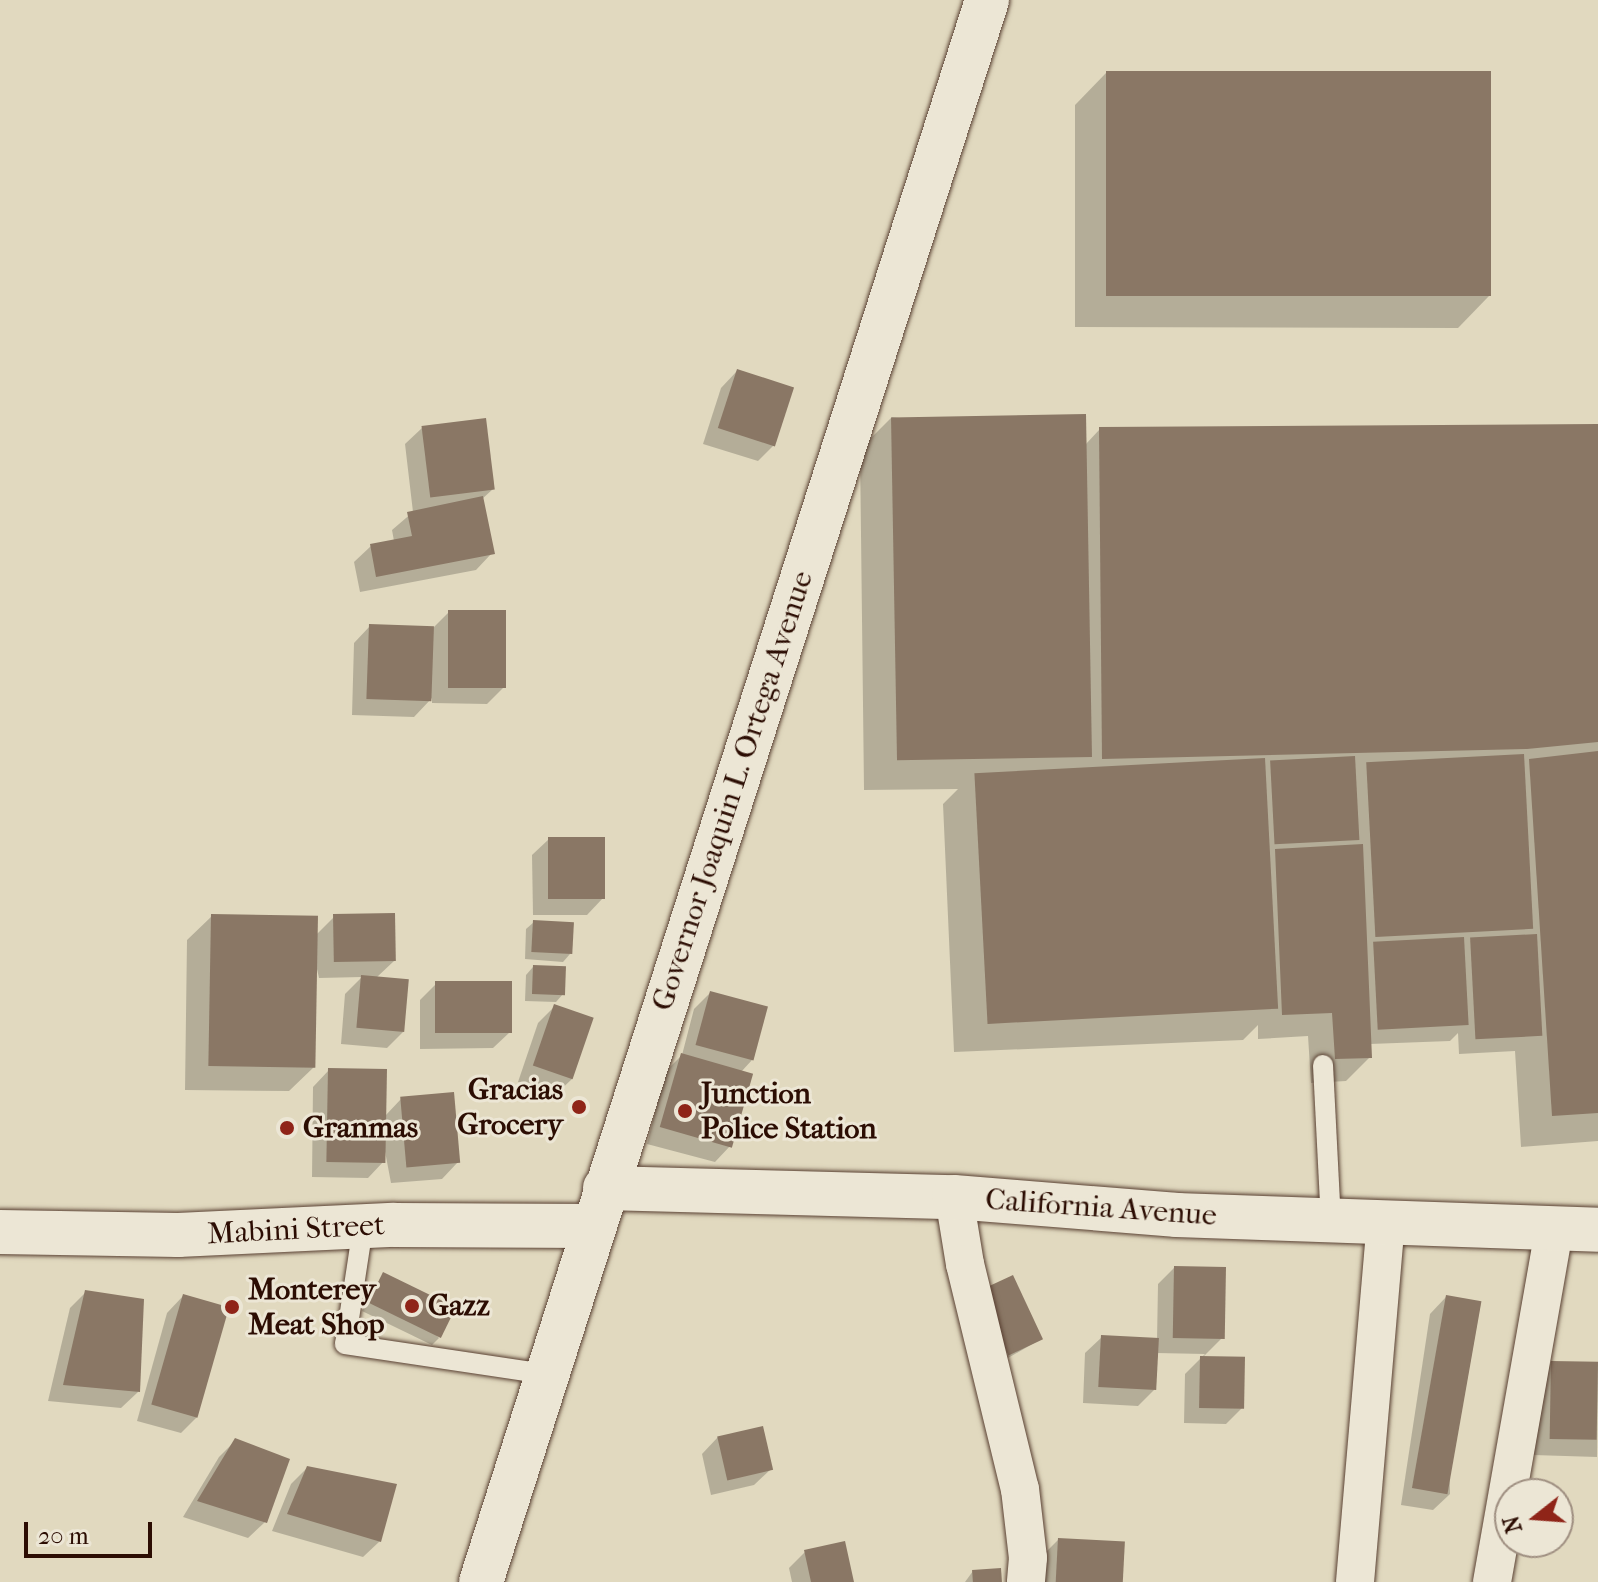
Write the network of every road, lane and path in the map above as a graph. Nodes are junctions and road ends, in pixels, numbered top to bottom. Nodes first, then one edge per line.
1 (987, 0) edge
2 (1323, 1065) dead end
3 (954, 1197) junction
4 (598, 1207) junction
5 (1331, 1222) junction
6 (1386, 1224) junction
7 (363, 1227) junction
8 (1554, 1229) junction
9 (1598, 1230) edge
10 (0, 1232) edge
11 (545, 1374) junction
12 (481, 1582) edge
13 (1026, 1582) edge
14 (1355, 1582) edge
15 (1492, 1582) edge

1 - 4 main road, Governor Joaquin L. Ortega Avenue
2 - 5 lane
3 - 4 main road, California Avenue
3 - 5 main road, California Avenue
3 - 13 street
4 - 7 main road, Mabini Street
4 - 11 main road, Governor Joaquin L. Ortega Avenue
5 - 6 main road, California Avenue
6 - 8 main road, California Avenue
6 - 14 street
7 - 10 main road, Mabini Street
7 - 11 lane
8 - 9 main road, California Avenue
8 - 15 street
11 - 12 main road, Governor Joaquin L. Ortega Avenue

